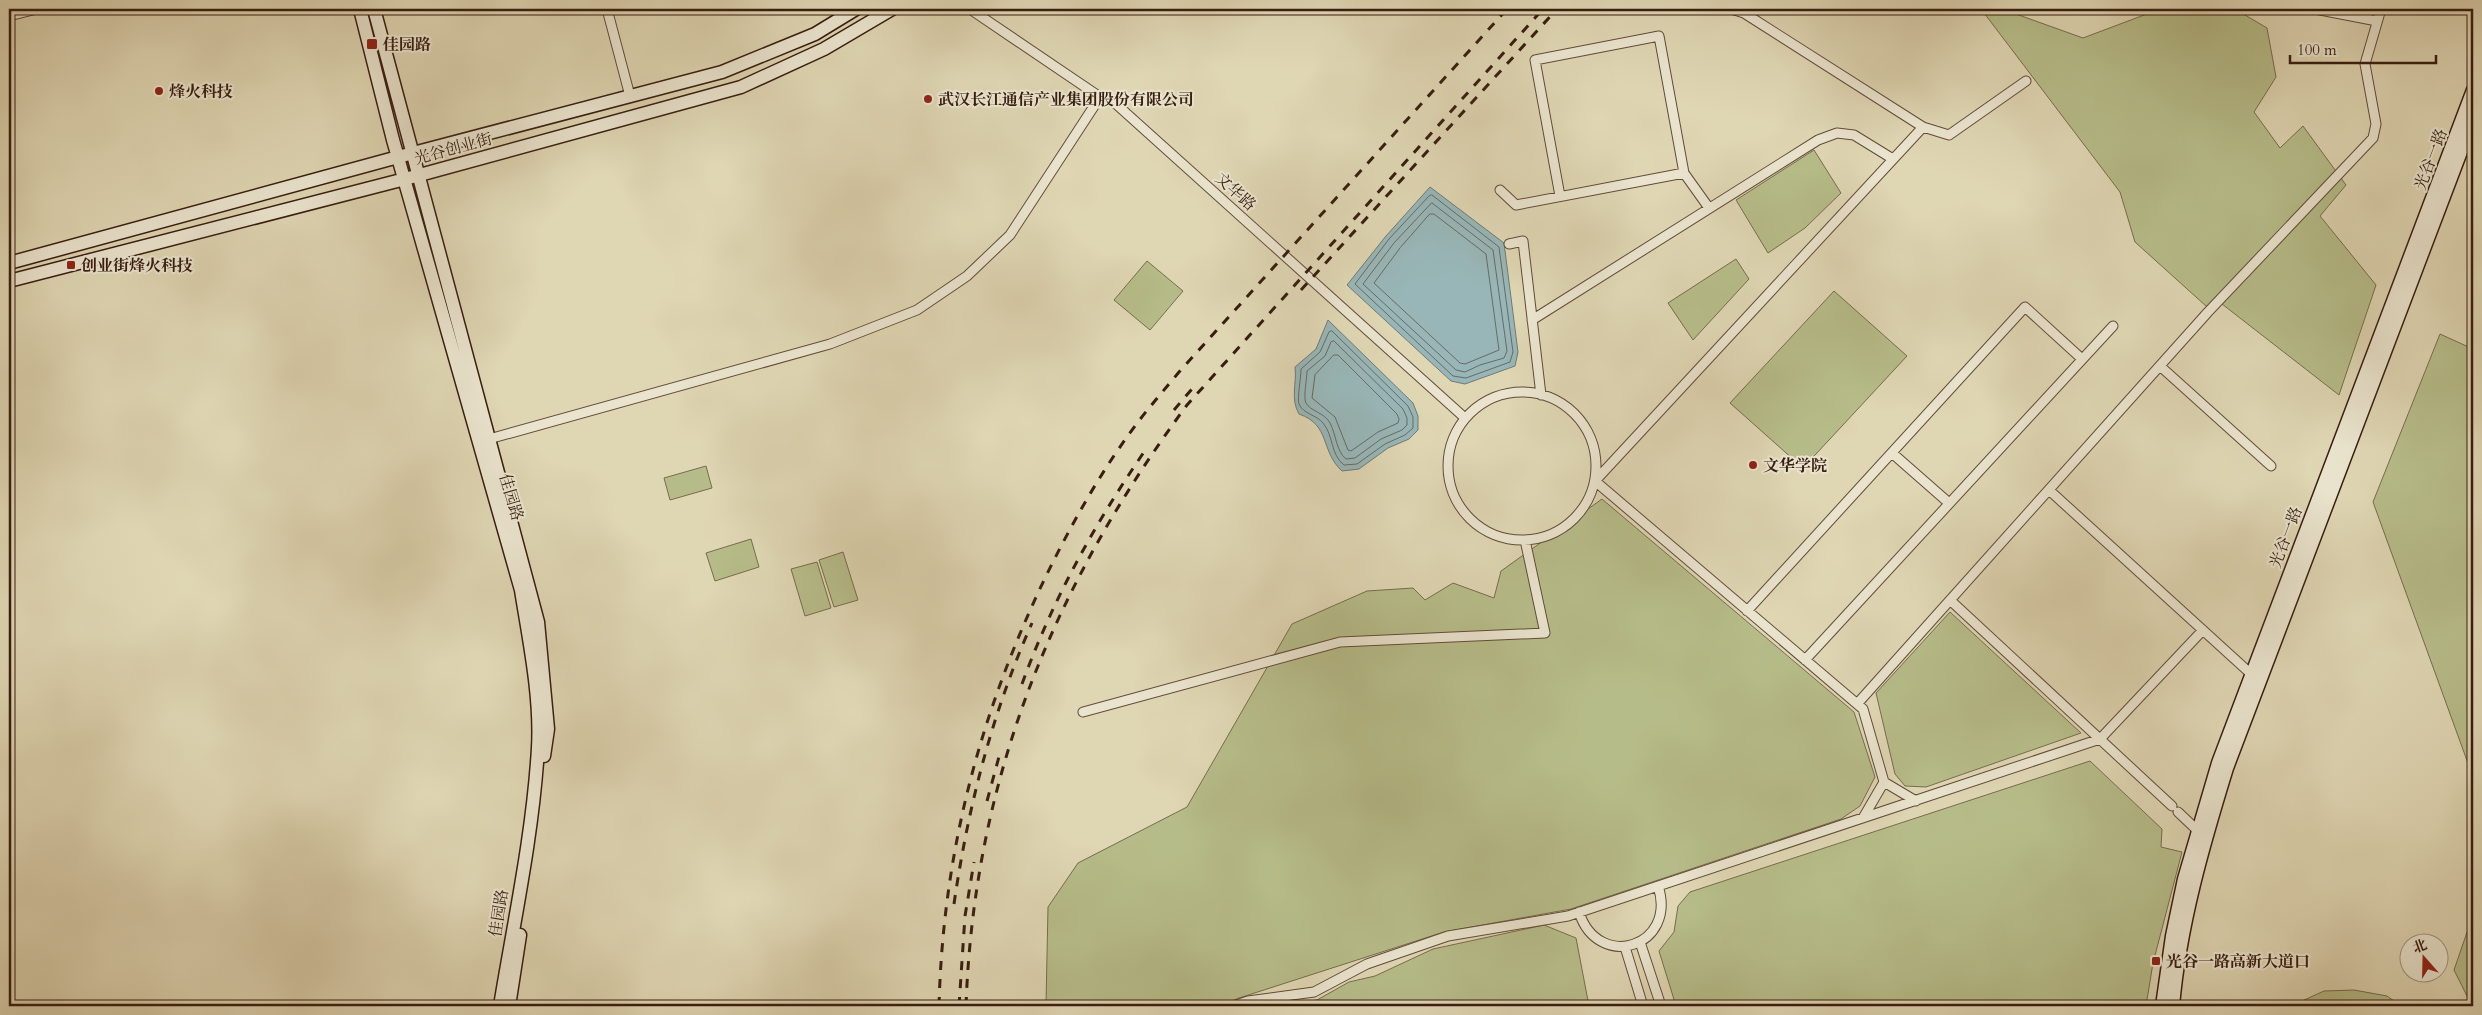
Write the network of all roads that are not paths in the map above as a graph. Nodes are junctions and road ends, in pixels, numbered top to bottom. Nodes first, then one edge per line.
1 (37, 9) edge
2 (360, 9) edge
3 (374, 9) edge
4 (607, 9) edge
5 (856, 9) edge
6 (892, 9) edge
7 (970, 9) edge
8 (1731, 9) edge
9 (2315, 9) edge
10 (2380, 9) edge
11 (9, 16) edge
12 (2377, 21) junction
13 (2026, 80) dead end
14 (2473, 90) edge
15 (630, 96) junction
16 (1100, 96) junction
17 (2473, 120) edge
18 (1923, 127) junction
19 (414, 153) junction
20 (398, 157) junction
21 (1893, 159) junction
22 (420, 173) junction
23 (1684, 173) junction
24 (405, 179) junction
25 (1500, 190) dead end
26 (1560, 196) junction
27 (1709, 208) junction
28 (1509, 244) dead end
29 (9, 263) edge
30 (9, 281) edge
31 (1532, 320) junction
32 (2113, 326) dead end
33 (2082, 359) junction
34 (2160, 366) junction
35 (1541, 395) junction
36 (1465, 418) junction
37 (490, 439) junction
38 (1892, 453) junction
39 (2271, 466) dead end
40 (1595, 481) junction
41 (2049, 490) junction
42 (1949, 504) junction
43 (1525, 540) junction
44 (1950, 600) junction
45 (1747, 611) junction
46 (2203, 630) junction
47 (1805, 660) junction
48 (2250, 673) junction
49 (1857, 704) junction
50 (1083, 712) dead end
51 (2100, 740) junction
52 (1884, 782) junction
53 (1916, 801) junction
54 (1863, 818) junction
55 (2197, 830) junction
56 (1658, 886) junction
57 (1579, 912) junction
58 (1640, 942) junction
59 (1625, 947) junction
60 (500, 1006) edge
61 (509, 1006) edge
62 (1233, 1006) edge
63 (1643, 1006) edge
64 (1661, 1006) edge
65 (2162, 1006) edge
66 (2173, 1006) edge

1 - 11 street
2 - 20 main road, 佳园路
3 - 19 main road, 佳园路
4 - 15 street
5 - 15 main road, 光谷创业街
6 - 22 main road, 光谷创业街
7 - 16 street, 文华路
8 - 18 street
9 - 12 street
10 - 12 street
12 - 34 street
13 - 18 street
14 - 48 main road, 光谷一路
15 - 19 main road, 光谷创业街
16 - 36 street, 文华路
16 - 37 street
17 - 66 main road, 光谷一路
18 - 21 street
19 - 20 main road, 光谷创业街
19 - 22 main road, 佳园路
20 - 24 main road, 佳园路
20 - 29 main road, 光谷创业街
21 - 27 street
21 - 40 street
22 - 24 main road, 光谷创业街
22 - 37 main road, 佳园路
23 - 26 street
23 - 26 street
23 - 27 street
24 - 30 main road, 光谷创业街
24 - 60 main road, 佳园路
25 - 26 street
27 - 31 street
28 - 31 street
31 - 35 street
32 - 33 street
33 - 38 street
33 - 42 street
34 - 39 street
34 - 41 street
35 - 36 street
35 - 40 street
36 - 43 street
37 - 61 main road, 佳园路
38 - 42 street
38 - 45 street
40 - 43 street
40 - 45 street
41 - 44 street
41 - 46 street
42 - 47 street
43 - 50 street
44 - 49 street
44 - 51 street
45 - 47 street
46 - 48 street
46 - 51 street
47 - 49 street
48 - 55 main road, 光谷一路
49 - 52 street
51 - 53 street
51 - 55 street
52 - 53 street
52 - 54 street
53 - 54 street
54 - 56 street
55 - 65 main road, 光谷一路
56 - 57 street
56 - 58 street
57 - 59 street
57 - 62 street
58 - 59 street
58 - 64 street
59 - 63 street

